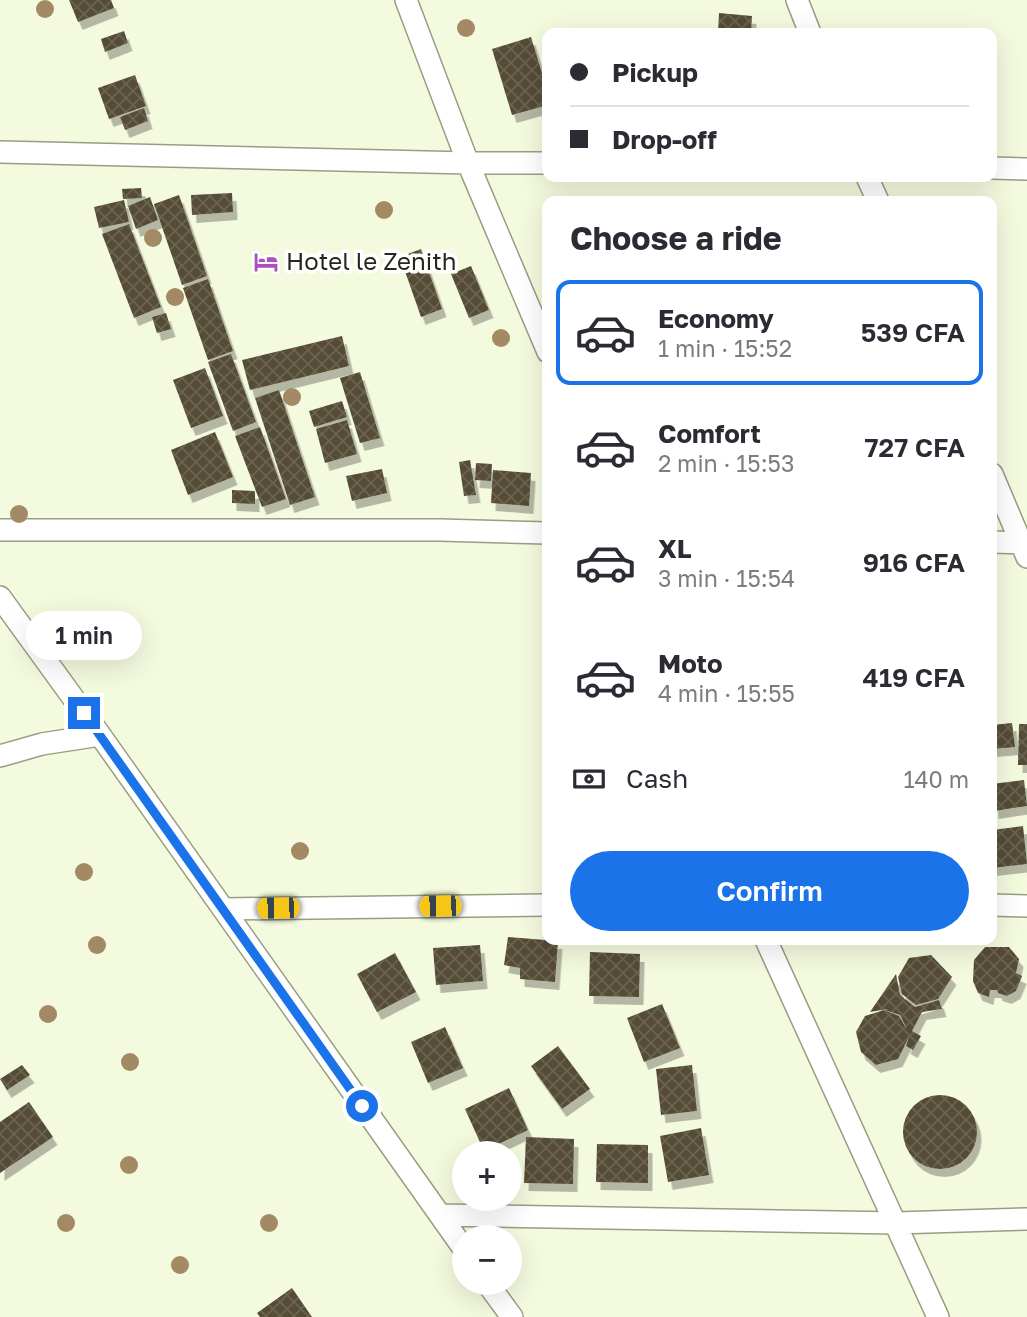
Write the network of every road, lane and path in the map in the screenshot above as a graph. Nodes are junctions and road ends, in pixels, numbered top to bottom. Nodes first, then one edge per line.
1 (406, 0) edge
2 (797, 0) edge
3 (808, 28) edge
4 (0, 152) edge
5 (468, 163) junction
6 (542, 163) edge
7 (997, 168) edge
8 (1027, 169) edge
9 (542, 338) edge
10 (997, 485) edge
11 (0, 530) edge
12 (542, 533) edge
13 (997, 543) edge
14 (1025, 548) edge
15 (0, 597) edge
16 (100, 735) junction
17 (0, 756) edge
18 (542, 905) edge
19 (997, 905) edge
20 (1027, 906) edge
21 (224, 909) junction
22 (768, 945) edge
23 (440, 1215) junction
24 (1027, 1219) edge
25 (896, 1223) junction
26 (452, 1232) edge
27 (496, 1295) edge
28 (512, 1317) edge
29 (938, 1317) edge

1 - 5 street
2 - 3 street
4 - 5 street
5 - 6 street
5 - 9 street
7 - 8 street
10 - 14 street
11 - 12 street
13 - 14 street
15 - 16 street
16 - 17 street
16 - 21 street
18 - 21 street
19 - 20 street
21 - 23 street
22 - 25 street
23 - 25 street
23 - 26 street
24 - 25 street
25 - 29 street
27 - 28 street

